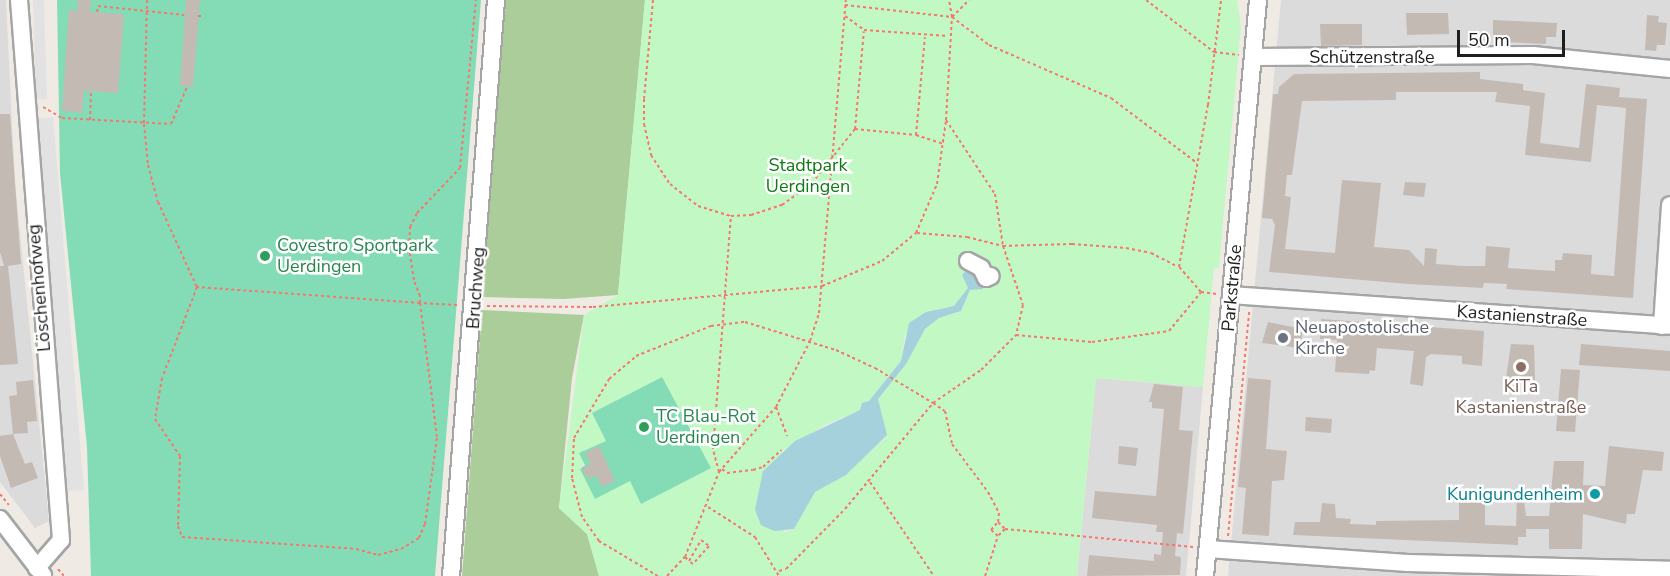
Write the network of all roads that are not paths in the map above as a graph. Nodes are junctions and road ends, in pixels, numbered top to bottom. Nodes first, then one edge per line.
1 (19, 0) edge
2 (496, 0) edge
3 (1258, 0) edge
4 (1253, 57) junction
5 (1670, 69) edge
6 (1670, 205) edge
7 (968, 261) dead end
8 (992, 276) dead end
9 (1231, 295) junction
10 (1666, 326) edge
11 (0, 519) edge
12 (1208, 549) junction
13 (1670, 570) edge
14 (40, 572) edge
15 (451, 576) edge
16 (1205, 576) edge

1 - 14 street, Löschenhofweg
2 - 15 street, Bruchweg
3 - 4 street, Parkstraße
4 - 5 street, Schützenstraße
4 - 9 street, Parkstraße
6 - 10 street
7 - 8 street
9 - 10 street, Kastanienstraße
9 - 12 street, Parkstraße
11 - 14 street
12 - 13 street
12 - 16 street, Parkstraße

